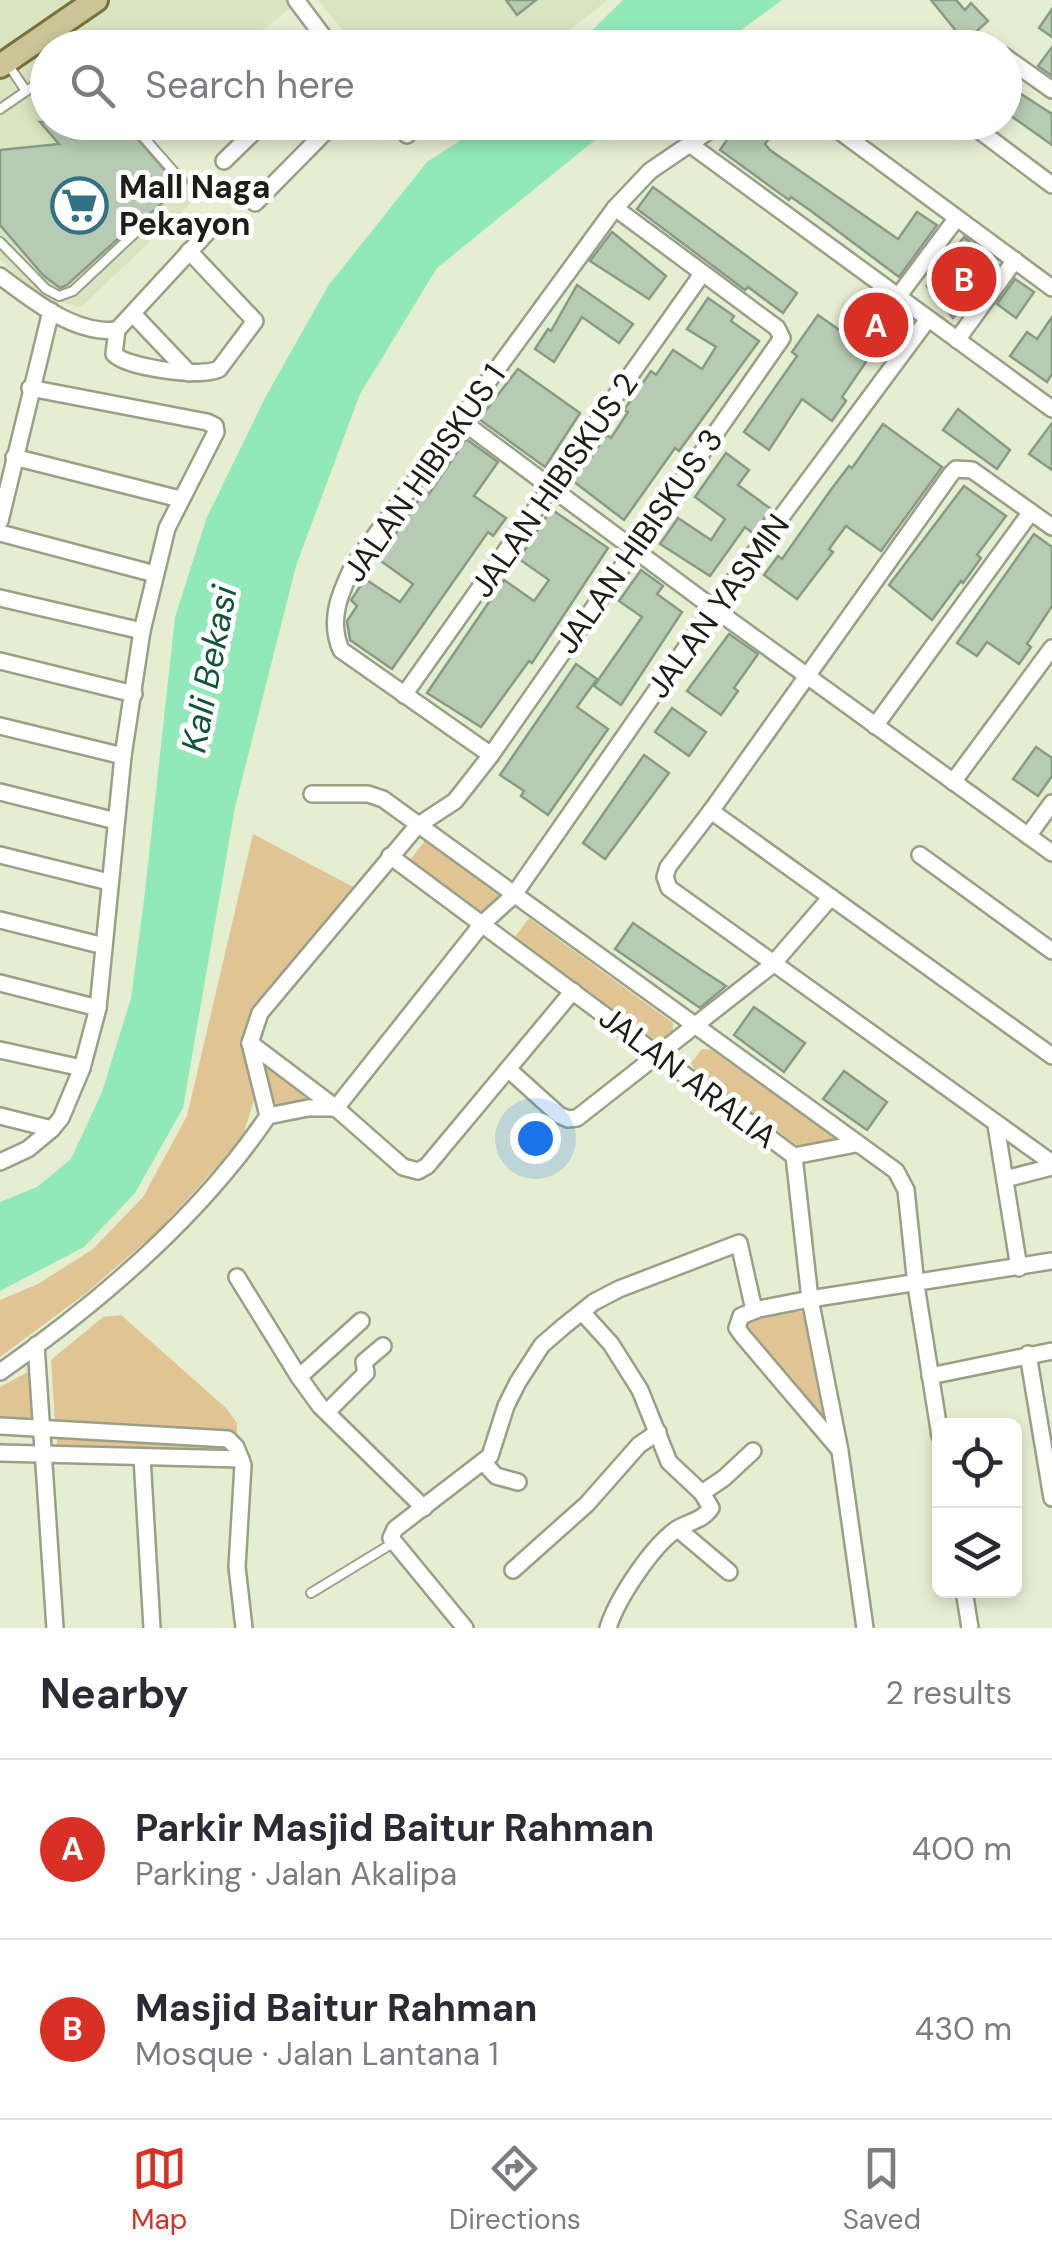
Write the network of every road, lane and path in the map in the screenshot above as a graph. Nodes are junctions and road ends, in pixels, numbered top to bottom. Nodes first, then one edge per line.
1 (96, 0) edge
2 (296, 0) edge
3 (52, 30) edge
4 (318, 30) edge
5 (30, 45) edge
6 (3, 64) edge
7 (1022, 69) edge
8 (30, 88) edge
9 (1052, 90) edge
10 (26, 91) junction
11 (0, 109) edge
12 (146, 140) edge
13 (246, 140) edge
14 (317, 140) edge
15 (697, 140) edge
16 (852, 140) edge
17 (992, 140) edge
18 (690, 145) junction
19 (224, 161) dead end
20 (182, 181) dead end
21 (1052, 185) edge
22 (255, 203) dead end
23 (616, 208) junction
24 (956, 219) junction
25 (216, 224) dead end
26 (138, 230) dead end
27 (0, 242) edge
28 (189, 251) junction
29 (1014, 260) junction
30 (702, 274) junction
31 (0, 276) edge
32 (1052, 288) edge
33 (896, 298) junction
34 (51, 311) junction
35 (133, 314) junction
36 (928, 320) junction
37 (118, 330) junction
38 (957, 340) junction
39 (189, 373) junction
40 (30, 388) junction
41 (1052, 409) edge
42 (458, 419) junction
43 (14, 458) junction
44 (552, 488) junction
45 (180, 499) junction
46 (1031, 512) junction
47 (0, 521) edge
48 (1052, 527) edge
49 (0, 533) edge
50 (633, 549) junction
51 (156, 574) junction
52 (0, 598) edge
53 (713, 608) junction
54 (142, 631) junction
55 (1052, 648) edge
56 (0, 661) edge
57 (806, 676) junction
58 (134, 694) junction
59 (404, 694) junction
60 (0, 726) edge
61 (875, 726) junction
62 (491, 755) junction
63 (122, 756) junction
64 (953, 782) junction
65 (0, 792) edge
66 (312, 794) dead end
67 (1052, 802) edge
68 (711, 812) junction
69 (116, 821) junction
70 (416, 826) junction
71 (1028, 836) junction
72 (0, 854) edge
73 (1052, 854) edge
74 (920, 855) dead end
75 (390, 856) junction
76 (108, 882) junction
77 (513, 896) junction
78 (830, 896) junction
79 (0, 920) edge
80 (482, 924) junction
81 (104, 946) junction
82 (1052, 952) edge
83 (772, 965) junction
84 (0, 983) edge
85 (573, 991) junction
86 (98, 1008) junction
87 (693, 1026) junction
88 (250, 1043) junction
89 (0, 1050) edge
90 (660, 1056) junction
91 (1052, 1056) edge
92 (82, 1068) junction
93 (508, 1069) junction
94 (336, 1108) junction
95 (0, 1116) edge
96 (268, 1116) junction
97 (996, 1125) junction
98 (52, 1129) junction
99 (856, 1144) junction
100 (794, 1156) junction
101 (0, 1162) edge
102 (1052, 1165) edge
103 (1004, 1179) junction
104 (1052, 1261) edge
105 (1020, 1268) junction
106 (238, 1277) dead end
107 (916, 1285) junction
108 (810, 1299) junction
109 (754, 1310) junction
110 (582, 1312) junction
111 (361, 1321) dead end
112 (36, 1345) junction
113 (383, 1346) dead end
114 (1052, 1351) edge
115 (1028, 1354) junction
116 (0, 1372) edge
117 (930, 1376) junction
118 (299, 1377) junction
119 (326, 1412) junction
120 (937, 1418) edge
121 (0, 1426) edge
122 (40, 1426) junction
123 (658, 1432) junction
124 (753, 1451) dead end
125 (840, 1451) junction
126 (0, 1452) edge
127 (42, 1454) junction
128 (142, 1456) junction
129 (241, 1460) junction
130 (484, 1464) junction
131 (518, 1482) dead end
132 (702, 1493) junction
133 (1052, 1498) edge
134 (424, 1508) junction
135 (678, 1529) junction
136 (393, 1543) junction
137 (513, 1570) dead end
138 (729, 1572) dead end
139 (311, 1594) dead end
140 (965, 1598) edge
141 (54, 1628) edge
142 (152, 1628) edge
143 (244, 1628) edge
144 (465, 1628) edge
145 (608, 1628) edge
146 (865, 1628) edge
147 (970, 1628) edge

1 - 3 main road
2 - 4 street
5 - 6 main road
6 - 10 lane
7 - 9 street
8 - 10 lane
10 - 11 lane
12 - 20 lane
13 - 19 street
14 - 22 street
15 - 18 street, JALAN HIBISKUS 1
16 - 24 street
17 - 21 street
18 - 23 street, JALAN HIBISKUS 1
18 - 33 street
23 - 30 street
23 - 42 street, JALAN HIBISKUS 1
24 - 29 street
24 - 33 street
25 - 28 street
26 - 27 lane
28 - 35 street
28 - 39 street
29 - 32 street
29 - 38 street
30 - 44 street, JALAN HIBISKUS 2
30 - 50 street, JALAN HIBISKUS 3
31 - 34 street
33 - 36 street
34 - 37 street
34 - 40 street
35 - 37 street
35 - 39 street
36 - 38 street
36 - 53 street, JALAN YASMIN
37 - 39 street
38 - 41 street
40 - 43 street
40 - 45 street
42 - 44 street
42 - 59 street, JALAN HIBISKUS 1
43 - 45 street
43 - 47 street
44 - 50 street
44 - 59 street, JALAN HIBISKUS 2
45 - 51 street
46 - 48 street
46 - 57 street
46 - 61 street
49 - 51 street
50 - 53 street
50 - 62 street, JALAN HIBISKUS 3
51 - 54 street
52 - 54 street
53 - 57 street
53 - 77 street, JALAN YASMIN
54 - 58 street
55 - 64 street
56 - 58 street
57 - 61 street
57 - 68 street
58 - 63 street
59 - 62 street, JALAN HIBISKUS 1
60 - 63 street
61 - 64 street
62 - 70 street, JALAN HIBISKUS 3
63 - 69 street
64 - 71 street
65 - 69 street
66 - 70 street, JALAN ARALIA
67 - 71 street
68 - 78 street
68 - 83 street
69 - 76 street
70 - 75 street, JALAN HIBISKUS 3
70 - 77 street, JALAN ARALIA
71 - 73 street
72 - 76 street
74 - 82 street
75 - 80 street, JALAN ARALIA
75 - 88 street, JALAN HIBISKUS 3
76 - 81 street
77 - 80 street, JALAN YASMIN
77 - 87 street, JALAN ARALIA
78 - 83 street
78 - 91 street
79 - 81 street
80 - 85 street, JALAN ARALIA
80 - 94 street, JALAN YASMIN
81 - 86 street
83 - 87 street
83 - 97 street
84 - 86 street
85 - 90 street, JALAN ARALIA
85 - 93 street
86 - 92 street
87 - 90 street
87 - 99 street, JALAN ARALIA
88 - 94 street
88 - 96 street
89 - 92 street
90 - 93 street
90 - 100 street, JALAN ARALIA
92 - 98 street
93 - 94 street
94 - 96 street
95 - 98 street
96 - 112 street
97 - 102 street
97 - 103 street
98 - 101 street
99 - 100 street
99 - 107 street, JALAN ARALIA
100 - 108 street, JALAN ARALIA
102 - 103 street
103 - 105 street
104 - 105 street
105 - 107 street
106 - 118 street
107 - 108 street
107 - 117 street, JALAN ARALIA
108 - 109 street
108 - 125 street, JALAN ARALIA
109 - 110 street
109 - 125 street
110 - 123 street
110 - 130 street
111 - 118 street
112 - 116 street
112 - 122 street
113 - 119 street
114 - 115 street
115 - 117 street
115 - 133 street
117 - 120 street, JALAN ARALIA
118 - 119 street
119 - 134 street
121 - 122 street
122 - 127 street
122 - 129 street
123 - 132 street
123 - 137 street
124 - 132 street
125 - 146 street, JALAN ARALIA
126 - 127 street
127 - 128 street
127 - 141 street
128 - 129 street
128 - 142 street
129 - 143 street
130 - 131 street
130 - 134 street
132 - 135 street
134 - 136 street
135 - 138 street
135 - 145 street
136 - 139 lane
136 - 144 street
140 - 147 street

